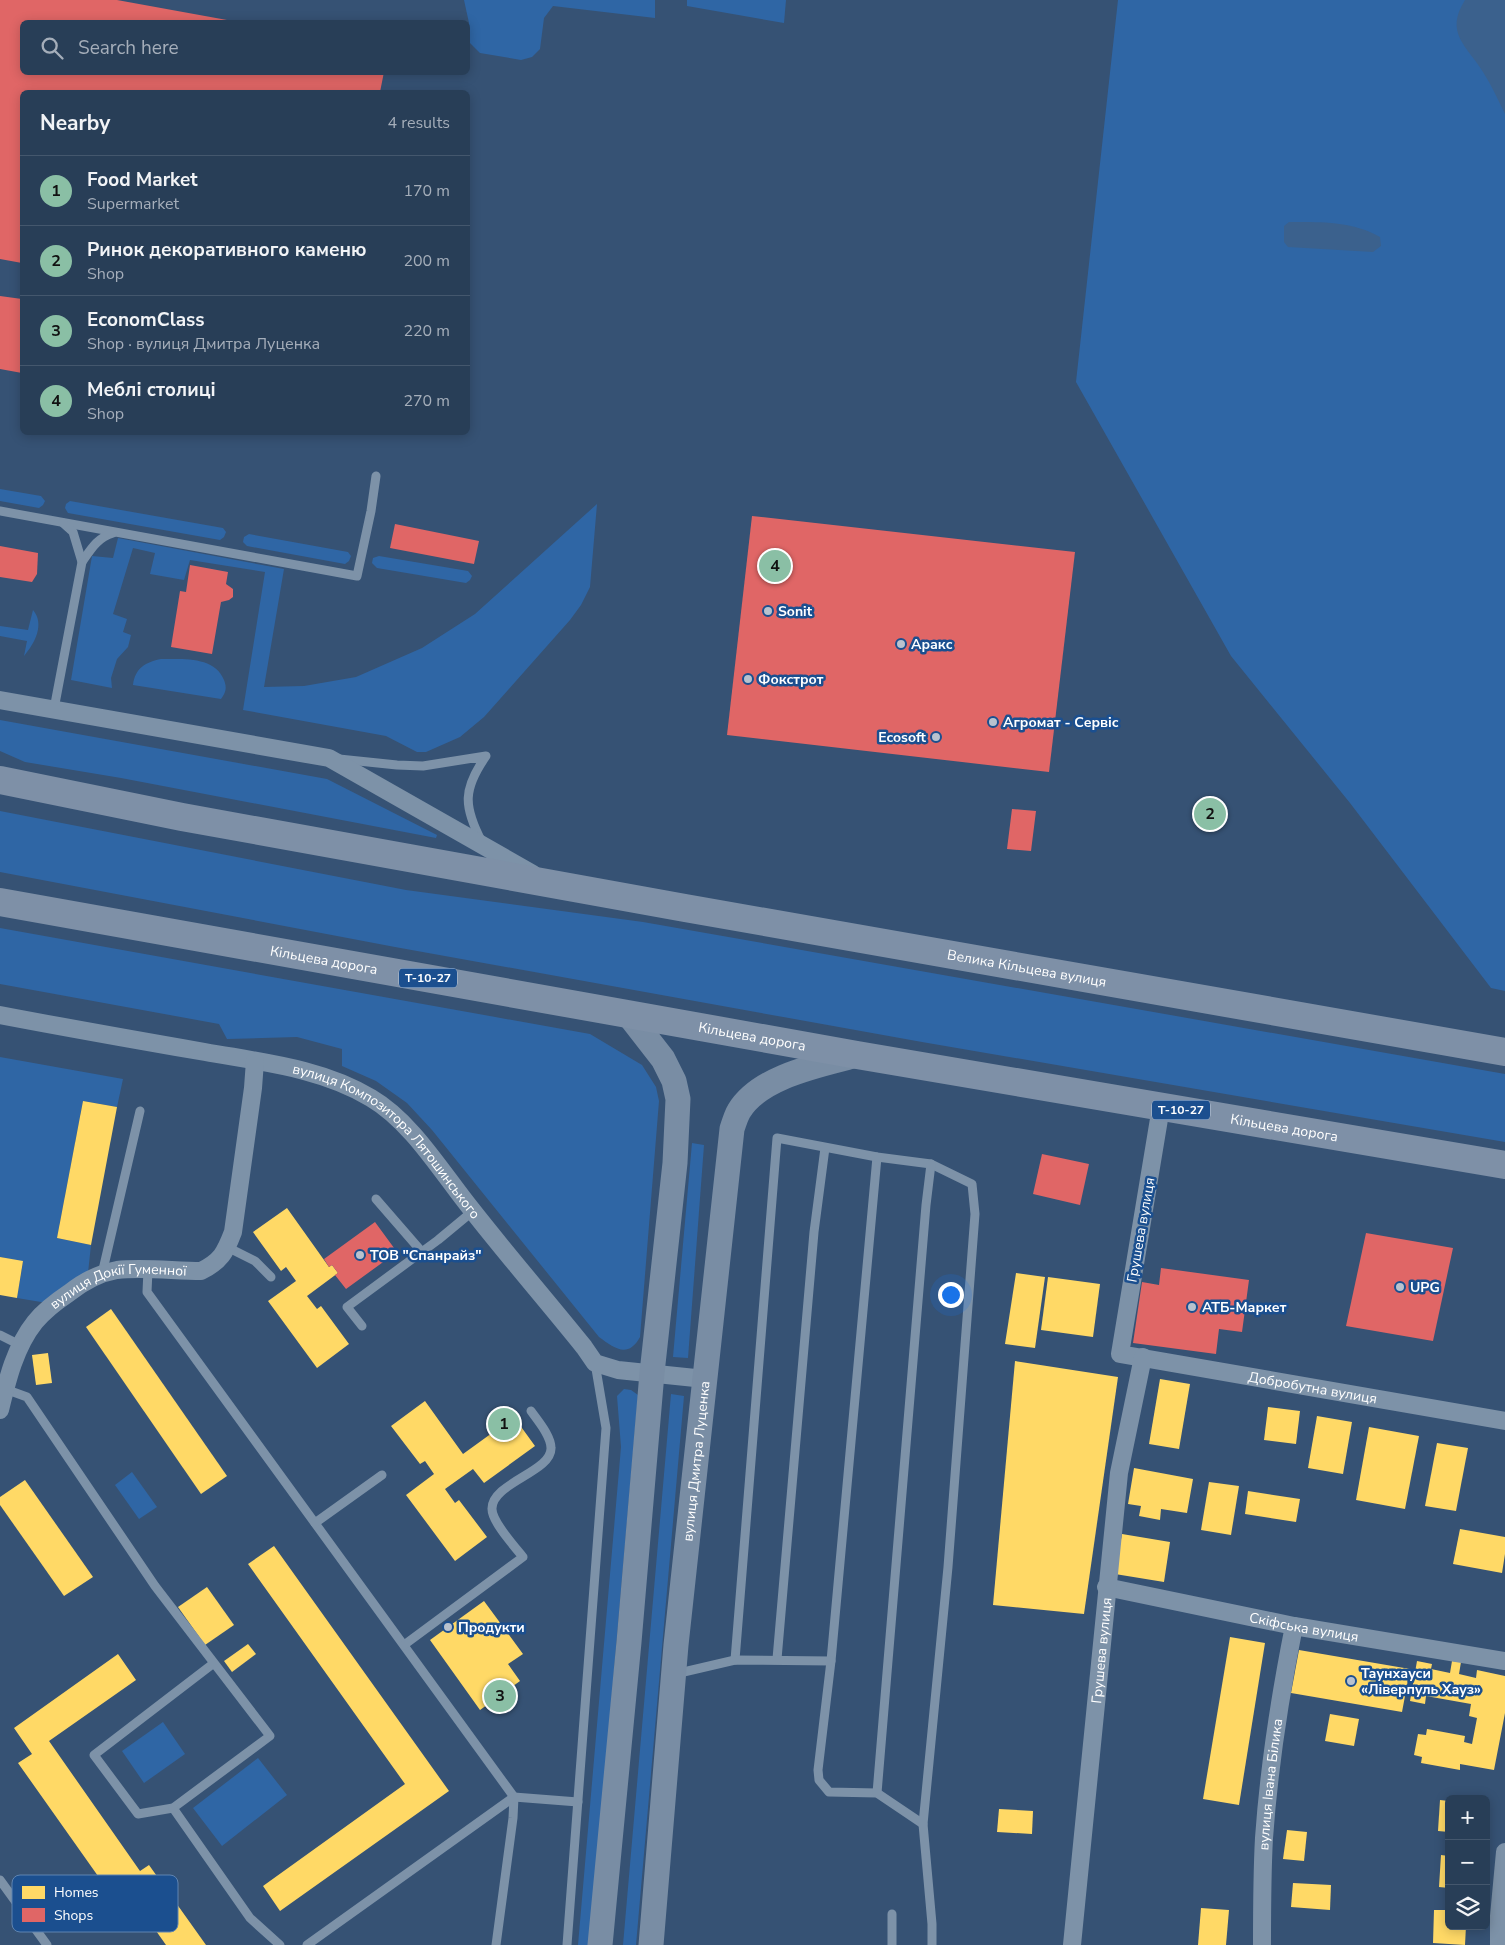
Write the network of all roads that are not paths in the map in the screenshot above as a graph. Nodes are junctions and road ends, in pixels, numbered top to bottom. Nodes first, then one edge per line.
1 (376, 476) dead end
2 (0, 511) edge
3 (63, 523) junction
4 (116, 532) junction
5 (82, 562) junction
6 (0, 700) edge
7 (54, 709) junction
8 (329, 758) junction
9 (0, 780) edge
10 (484, 847) junction
11 (549, 883) junction
12 (0, 902) edge
13 (628, 1014) junction
14 (0, 1015) edge
15 (1505, 1052) edge
16 (857, 1054) junction
17 (255, 1061) junction
18 (1161, 1107) junction
19 (140, 1111) dead end
20 (825, 1148) junction
21 (877, 1157) junction
22 (931, 1164) junction
23 (1505, 1165) edge
24 (376, 1199) dead end
25 (472, 1211) junction
26 (227, 1247) junction
27 (422, 1252) junction
28 (148, 1270) junction
29 (102, 1274) junction
30 (271, 1277) dead end
31 (362, 1326) dead end
32 (0, 1335) edge
33 (20, 1345) junction
34 (1120, 1354) joint
35 (1142, 1357) junction
36 (595, 1363) junction
37 (652, 1373) junction
38 (705, 1379) junction
39 (5, 1389) junction
40 (0, 1410) edge
41 (531, 1411) dead end
42 (1505, 1421) edge
43 (382, 1475) dead end
44 (315, 1522) junction
45 (1106, 1587) junction
46 (1294, 1626) junction
47 (404, 1645) junction
48 (777, 1659) junction
49 (734, 1660) junction
50 (831, 1661) junction
51 (1505, 1661) edge
52 (214, 1663) junction
53 (674, 1674) junction
54 (877, 1793) junction
55 (514, 1797) junction
56 (578, 1802) junction
57 (173, 1808) junction
58 (923, 1824) junction
59 (1505, 1852) edge
60 (0, 1880) edge
61 (12, 1897) edge
62 (892, 1914) dead end
63 (38, 1932) edge
64 (47, 1945) edge
65 (280, 1945) edge
66 (307, 1945) edge
67 (496, 1945) edge
68 (567, 1945) edge
69 (600, 1945) edge
70 (651, 1945) edge
71 (892, 1945) edge
72 (932, 1945) edge
73 (1072, 1945) edge
74 (1262, 1945) edge
75 (1499, 1945) edge

1 - 4 lane
2 - 3 lane
3 - 4 lane
3 - 5 lane
4 - 5 lane
5 - 7 lane
6 - 7 street
7 - 8 street
8 - 10 street
8 - 10 lane
9 - 11 highway
10 - 11 street
11 - 15 highway, Велика Кільцева вулиця
12 - 13 highway, Кільцева дорога / Т-10-27
13 - 16 highway, Кільцева дорога / Т-10-27
13 - 37 main road
14 - 17 street, вулиця Композитора Лятошинського
16 - 18 highway, Кільцева дорога / Т-10-27
16 - 38 main road, вулиця Дмитра Луценка
17 - 25 street, вулиця Композитора Лятошинського
17 - 26 street, вулиця Докії Гуменної
18 - 23 highway, Кільцева дорога / Т-10-27
18 - 34 street, Грушева вулиця
19 - 29 lane
20 - 21 lane
20 - 48 lane
20 - 49 lane
21 - 22 lane
21 - 50 lane
22 - 54 lane
22 - 58 lane
24 - 27 lane
25 - 27 lane
25 - 36 street, вулиця Композитора Лятошинського
26 - 28 street, вулиця Докії Гуменної
26 - 30 lane
27 - 31 lane
28 - 29 street, вулиця Докії Гуменної
28 - 44 lane
29 - 33 street, вулиця Докії Гуменної
32 - 33 lane
33 - 39 street, вулиця Докії Гуменної
34 - 35 street, Добробутна вулиця
35 - 42 street, Добробутна вулиця
35 - 45 street, Грушева вулиця
36 - 37 street
36 - 56 lane
37 - 38 street
37 - 69 main road
38 - 53 main road, вулиця Дмитра Луценка
39 - 40 street, вулиця Докії Гуменної
39 - 52 lane
41 - 47 lane
43 - 44 lane
44 - 47 lane
45 - 46 street, Скіфська вулиця
45 - 73 street, Грушева вулиця
46 - 51 street, Скіфська вулиця
46 - 74 street, вулиця Івана Білика
47 - 55 lane
48 - 49 lane
48 - 50 lane
49 - 53 lane
50 - 54 lane
52 - 57 lane
52 - 57 lane
53 - 70 main road, вулиця Дмитра Луценка
54 - 58 lane
55 - 56 lane
55 - 66 lane
55 - 67 lane
56 - 68 lane
57 - 65 lane
58 - 72 lane
59 - 75 street
60 - 61 lane
62 - 71 lane
63 - 64 lane

